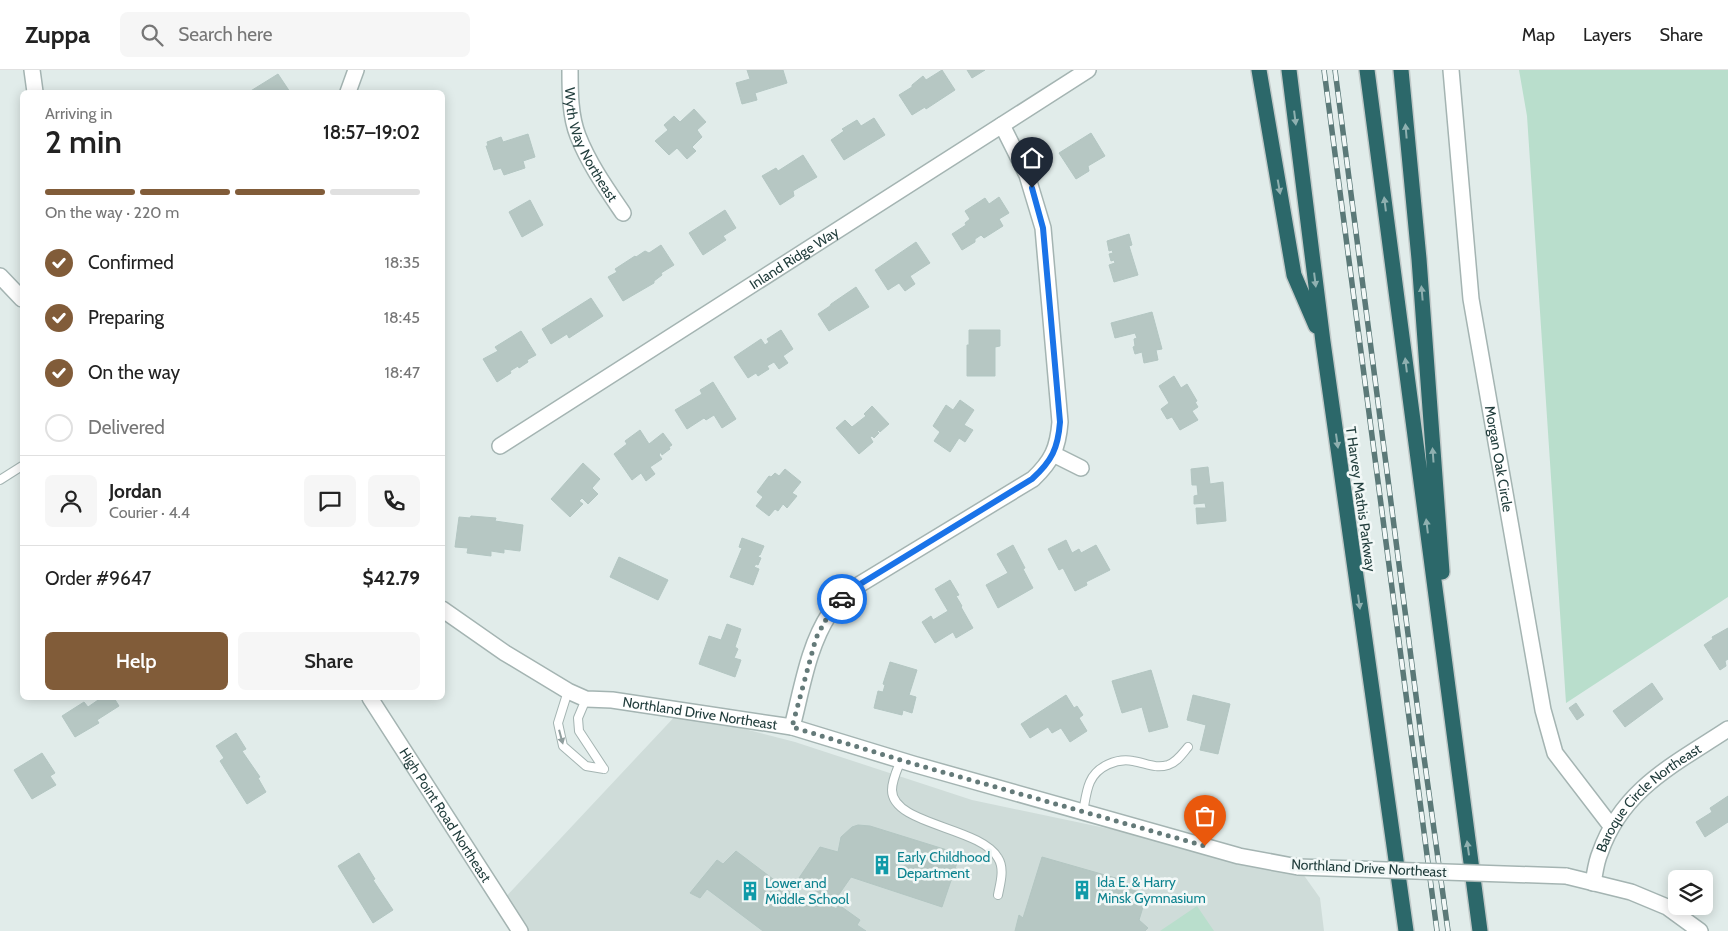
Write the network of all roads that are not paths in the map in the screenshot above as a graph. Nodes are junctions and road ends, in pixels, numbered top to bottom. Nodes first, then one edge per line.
1 (32, 70) edge
2 (356, 70) edge
3 (570, 70) edge
4 (1088, 70) edge
5 (1259, 70) edge
6 (1289, 70) edge
7 (1367, 70) edge
8 (1401, 70) edge
9 (1451, 70) edge
10 (35, 90) edge
11 (349, 90) edge
12 (1002, 125) junction
13 (623, 213) dead end
14 (0, 276) edge
15 (20, 297) edge
16 (1323, 342) junction
17 (500, 446) dead end
18 (1053, 454) junction
19 (20, 467) edge
20 (1082, 468) dead end
21 (0, 480) edge
22 (445, 611) edge
23 (568, 691) junction
24 (586, 699) junction
25 (371, 700) edge
26 (792, 727) junction
27 (1728, 729) edge
28 (1188, 747) dead end
29 (1455, 748) junction
30 (901, 760) junction
31 (1083, 812) junction
32 (1611, 826) junction
33 (1593, 883) junction
34 (998, 895) dead end
35 (520, 931) edge
36 (1406, 931) edge
37 (1480, 931) edge
38 (1700, 931) edge

1 - 10 street
2 - 11 street
3 - 13 street, Wyth Way Northeast
4 - 12 street, Inland Ridge Way
5 -> 16 highway
6 -> 16 highway, T Harvey Mathis Parkway
29 -> 7 highway
29 -> 8 highway
9 - 32 street, Morgan Oak Circle
12 - 17 street, Inland Ridge Way
12 - 18 street
14 - 15 street
16 -> 36 highway, T Harvey Mathis Parkway
18 - 20 street
18 - 26 street
19 - 21 lane
22 - 23 street, Northland Drive Northeast
23 - 24 street, Northland Drive Northeast
23 -> 24 lane
24 - 26 street, Northland Drive Northeast
25 - 35 street, High Point Road Northeast
26 - 30 street, Northland Drive Northeast
27 - 32 street, Baroque Circle Northeast
28 - 31 lane
37 -> 29 highway
30 - 31 street, Northland Drive Northeast
30 - 34 lane
31 - 33 street, Northland Drive Northeast, bridge
32 - 33 street, Baroque Circle Northeast
33 - 38 street, Northland Drive Northeast

